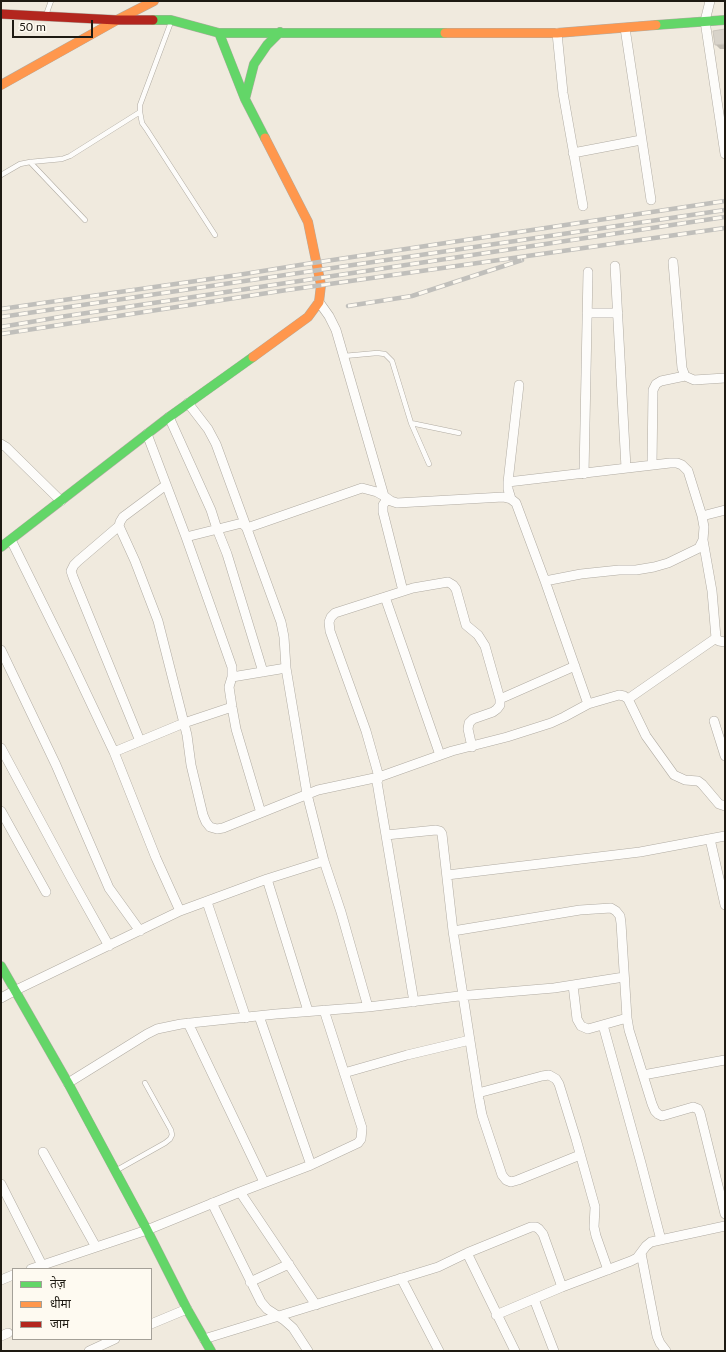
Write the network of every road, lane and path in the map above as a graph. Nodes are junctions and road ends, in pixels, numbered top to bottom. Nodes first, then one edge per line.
1 (51, 1) edge
2 (154, 1) edge
3 (710, 1) edge
4 (1, 14) edge
5 (45, 17) junction
6 (117, 20) junction
7 (171, 20) junction
8 (725, 20) edge
9 (705, 21) junction
10 (625, 28) junction
11 (280, 32) junction
12 (219, 33) junction
13 (557, 33) junction
14 (1, 85) edge
15 (245, 99) junction
16 (140, 112) junction
17 (641, 140) junction
18 (573, 153) junction
19 (725, 154) edge
20 (30, 162) junction
21 (1, 175) edge
22 (651, 200) dead end
23 (583, 206) dead end
24 (85, 220) dead end
25 (215, 236) dead end
26 (672, 262) dead end
27 (615, 266) dead end
28 (588, 272) dead end
29 (319, 302) junction
30 (587, 313) junction
31 (618, 313) junction
32 (344, 356) junction
33 (685, 376) junction
34 (725, 378) edge
35 (519, 385) dead end
36 (188, 403) junction
37 (169, 417) junction
38 (411, 423) junction
39 (459, 433) dead end
40 (147, 434) junction
41 (1, 444) edge
42 (429, 464) dead end
43 (652, 465) junction
44 (626, 468) junction
45 (584, 474) junction
46 (508, 482) junction
47 (166, 485) junction
48 (385, 497) junction
49 (511, 498) junction
50 (61, 501) junction
51 (725, 510) edge
52 (702, 516) junction
53 (119, 526) junction
54 (247, 528) junction
55 (217, 529) junction
56 (186, 537) junction
57 (11, 540) junction
58 (703, 540) junction
59 (1, 547) edge
60 (546, 581) junction
61 (403, 591) junction
62 (386, 597) junction
63 (716, 638) junction
64 (725, 642) edge
65 (1, 650) edge
66 (575, 666) junction
67 (286, 668) junction
68 (264, 672) junction
69 (232, 677) junction
70 (500, 699) junction
71 (628, 699) junction
72 (588, 704) junction
73 (232, 707) junction
74 (714, 721) dead end
75 (184, 723) junction
76 (140, 741) junction
77 (472, 747) junction
78 (1, 748) edge
79 (114, 752) junction
80 (440, 755) junction
81 (725, 756) edge
82 (379, 777) junction
83 (308, 794) junction
84 (725, 806) edge
85 (261, 813) junction
86 (2, 816) edge
87 (386, 835) junction
88 (725, 836) edge
89 (710, 839) junction
90 (324, 861) junction
91 (447, 876) junction
92 (267, 879) junction
93 (46, 892) dead end
94 (207, 902) junction
95 (725, 905) edge
96 (180, 911) junction
97 (140, 931) junction
98 (453, 931) junction
99 (110, 946) junction
100 (1, 966) edge
101 (624, 977) junction
102 (574, 985) junction
103 (14, 991) junction
104 (463, 995) junction
105 (1, 998) edge
106 (414, 1002) junction
107 (368, 1008) junction
108 (324, 1010) junction
109 (308, 1011) junction
110 (259, 1016) junction
111 (246, 1018) junction
112 (627, 1018) junction
113 (188, 1023) junction
114 (603, 1025) junction
115 (470, 1040) junction
116 (725, 1060) edge
117 (344, 1073) junction
118 (643, 1075) junction
119 (144, 1082) dead end
120 (68, 1083) junction
121 (478, 1093) junction
122 (43, 1152) dead end
123 (580, 1155) junction
124 (311, 1164) junction
125 (115, 1171) junction
126 (264, 1182) junction
127 (1, 1184) edge
128 (240, 1192) junction
129 (212, 1203) junction
130 (725, 1211) edge
131 (725, 1226) edge
132 (147, 1230) junction
133 (661, 1240) junction
134 (96, 1247) junction
135 (467, 1253) junction
136 (641, 1253) junction
137 (289, 1264) junction
138 (42, 1265) junction
139 (34, 1268) edge
140 (608, 1270) junction
141 (12, 1275) edge
142 (401, 1278) junction
143 (1, 1280) edge
144 (250, 1282) junction
145 (562, 1287) junction
146 (534, 1299) junction
147 (316, 1305) junction
148 (187, 1309) junction
149 (496, 1315) junction
150 (277, 1316) junction
151 (152, 1324) edge
152 (204, 1339) junction
153 (113, 1340) edge
154 (89, 1351) edge
155 (211, 1351) edge
156 (308, 1351) edge
157 (439, 1351) edge
158 (515, 1351) edge
159 (554, 1351) edge
160 (666, 1351) edge

1 - 5 lane
2 - 6 street
3 - 9 street
4 - 5 street
5 - 6 street
6 - 7 street
6 - 14 street
7 - 12 street
7 - 16 lane
8 - 9 street
9 - 10 street
9 - 19 street
10 - 13 street
10 - 17 street
11 - 12 street
11 - 13 street
11 - 15 street
12 - 15 street
13 - 18 street
15 - 29 street
16 - 20 lane
16 - 25 lane
17 - 18 street
17 - 22 street
18 - 23 street
20 - 21 lane
20 - 24 lane
26 - 33 street
27 - 31 street
28 - 30 street
29 - 32 street
29 - 36 street
30 - 31 street
30 - 45 street
31 - 44 street
32 - 38 lane
32 - 48 street
33 - 34 street
33 - 43 street
35 - 46 street
36 - 37 street
36 - 54 street
37 - 40 street
37 - 55 street
38 - 39 lane
38 - 42 lane
40 - 47 street
40 - 50 street
41 - 50 street
43 - 44 street
43 - 52 street
44 - 45 street
45 - 46 street
46 - 49 street
47 - 53 street
47 - 56 street
48 - 49 street
48 - 54 street
48 - 61 street
49 - 60 street
50 - 57 street
51 - 52 street
52 - 58 street
53 - 75 street
53 - 76 street
54 - 55 street
54 - 67 street
55 - 56 street
55 - 68 street
56 - 69 street
57 - 59 street
57 - 79 street
58 - 60 street
58 - 63 street
60 - 66 street
61 - 62 street
61 - 70 street
62 - 80 street
62 - 82 street
63 - 64 street
63 - 71 street
65 - 97 street
66 - 70 street
66 - 72 street
67 - 68 street
67 - 83 street
68 - 69 street
69 - 73 street
70 - 77 street
71 - 72 street
71 - 84 street
72 - 77 street
73 - 75 street
73 - 85 street
74 - 81 street
75 - 76 street
75 - 85 street
76 - 79 street
77 - 80 street
78 - 99 street
79 - 96 street
80 - 82 street
82 - 83 street
82 - 87 street
83 - 85 street
83 - 90 street
86 - 93 street
87 - 91 street
87 - 106 street
88 - 89 street
89 - 91 street
89 - 95 street
90 - 92 street
90 - 107 street
91 - 98 street
92 - 94 street
92 - 109 street
94 - 96 street
94 - 111 street
96 - 97 street
97 - 99 street
98 - 101 street
98 - 104 street
99 - 103 street
100 - 103 street
101 - 102 street
101 - 112 street
102 - 104 street
102 - 114 street
103 - 105 street
103 - 120 street
104 - 106 street
104 - 115 street
106 - 107 street
107 - 108 street
108 - 109 street
108 - 117 street
109 - 110 street
110 - 111 street
110 - 124 street
111 - 113 street
112 - 114 street
112 - 118 street
113 - 120 street
113 - 126 street
114 - 133 street
115 - 117 street
115 - 121 street
116 - 118 street
117 - 124 street
118 - 130 street
119 - 125 lane
120 - 125 street
121 - 123 street
121 - 123 street
122 - 134 street
123 - 140 street
124 - 126 street
125 - 132 street
126 - 128 street
127 - 138 street
128 - 129 street
128 - 137 street
129 - 132 street
129 - 144 street
131 - 133 street
132 - 134 street
132 - 148 street
133 - 136 street
134 - 138 street
135 - 142 street
135 - 145 street
135 - 149 street
136 - 140 street
136 - 160 street
137 - 144 street
137 - 147 street
138 - 139 street
140 - 145 street
141 - 143 street
142 - 147 street
142 - 157 street
144 - 150 street
145 - 146 street
146 - 149 street
146 - 159 street
147 - 150 street
148 - 151 street
148 - 152 street
149 - 158 street
150 - 152 street
150 - 156 street
152 - 155 street
153 - 154 street

